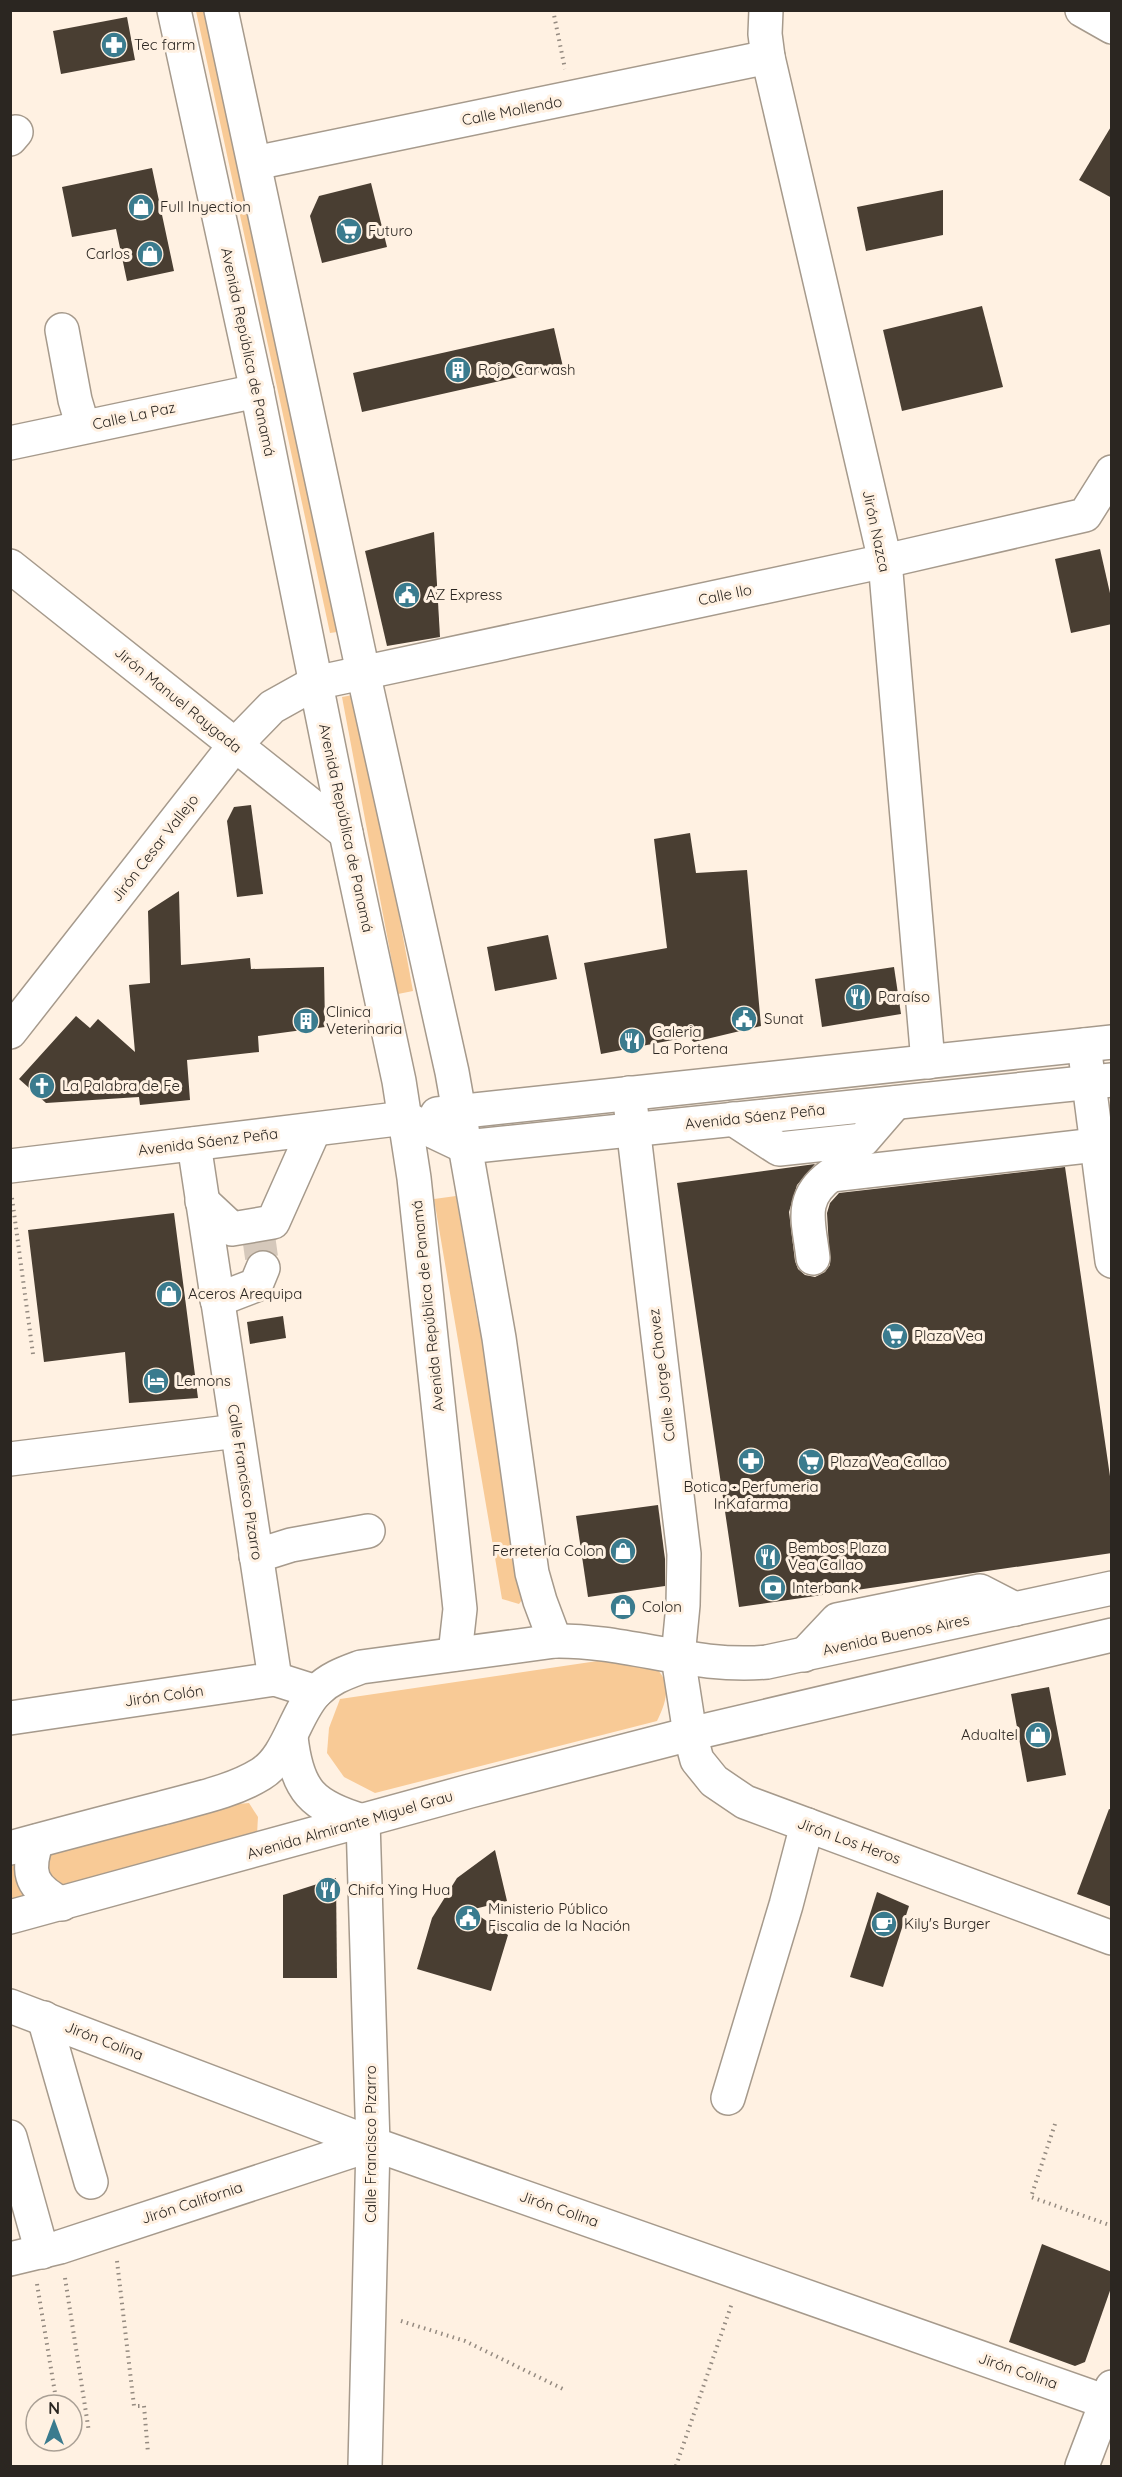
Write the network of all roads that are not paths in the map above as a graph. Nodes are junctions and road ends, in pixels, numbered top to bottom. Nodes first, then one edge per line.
1 (174, 10) edge
2 (221, 10) edge
3 (766, 10) edge
4 (768, 57) junction
5 (255, 163) junction
6 (62, 330) dead end
7 (257, 391) junction
8 (83, 427) junction
9 (10, 443) edge
10 (1112, 472) edge
11 (1098, 512) edge
12 (885, 561) junction
13 (10, 566) edge
14 (363, 672) junction
15 (315, 683) junction
16 (235, 745) junction
17 (346, 833) junction
18 (10, 1032) edge
19 (1098, 1043) edge
20 (928, 1062) junction
21 (1099, 1081) edge
22 (629, 1093) junction
23 (459, 1111) junction
24 (405, 1118) junction
25 (633, 1129) junction
26 (314, 1130) junction
27 (194, 1143) junction
28 (1096, 1145) junction
29 (466, 1147) junction
30 (11, 1181) edge
31 (202, 1200) junction
32 (813, 1258) dead end
33 (1112, 1261) edge
34 (263, 1268) dead end
35 (217, 1300) junction
36 (237, 1431) junction
37 (10, 1459) edge
38 (368, 1531) dead end
39 (256, 1556) junction
40 (1112, 1588) edge
41 (1112, 1635) edge
42 (555, 1641) junction
43 (455, 1654) junction
44 (678, 1658) junction
45 (275, 1679) junction
46 (316, 1692) junction
47 (10, 1718) edge
48 (690, 1734) junction
49 (291, 1737) junction
50 (363, 1821) junction
51 (807, 1825) junction
52 (24, 1844) edge
53 (62, 1904) junction
54 (10, 1917) edge
55 (1112, 1938) edge
56 (10, 2006) edge
57 (44, 2018) junction
58 (728, 2098) dead end
59 (10, 2137) edge
60 (374, 2144) junction
61 (91, 2182) dead end
62 (36, 2253) edge
63 (1110, 2397) edge
64 (365, 2466) edge
65 (1082, 2466) edge

1 - 7 street, Avenida República de Panamá
2 - 5 street
3 - 4 street, Jirón Nazca
4 - 5 street, Calle Mollendo
4 - 12 street, Jirón Nazca
5 - 14 street
6 - 8 street
7 - 8 street, Calle La Paz
7 - 15 street, Avenida República de Panamá
8 - 9 street, Calle La Paz
10 - 11 street, Calle Ilo
11 - 12 street, Calle Ilo
12 - 14 street, Calle Ilo
12 - 20 street, Jirón Nazca
13 - 16 street, Jirón Manuel Raygada
14 - 15 street, Calle Ilo
14 - 23 street
15 - 16 street, Jirón Cesar Vallejo
15 - 17 street, Avenida República de Panamá
16 - 17 street, Jirón Manuel Raygada
16 - 18 street, Jirón Cesar Vallejo
17 - 24 street, Avenida República de Panamá
19 - 20 street, Avenida Sáenz Peña
19 - 21 street
20 - 22 street, Avenida Sáenz Peña
21 - 25 street, Avenida Sáenz Peña
21 - 28 street
22 - 23 street, Avenida Sáenz Peña
22 - 25 street, Calle Jorge Chavez
23 - 24 street, Avenida Sáenz Peña
23 - 29 street
24 - 26 street, Avenida Sáenz Peña
24 - 29 street
24 - 43 street, Avenida República de Panamá
25 - 29 street, Avenida Sáenz Peña
25 - 44 street, Calle Jorge Chavez
26 - 27 street, Avenida Sáenz Peña
26 - 31 street
27 - 30 street, Avenida Sáenz Peña
27 - 31 street, Calle Francisco Pizarro
28 - 32 street
28 - 33 street
29 - 42 street
31 - 35 street, Calle Francisco Pizarro
34 - 35 street
35 - 36 street, Calle Francisco Pizarro
36 - 37 street
36 - 39 street, Calle Francisco Pizarro
38 - 39 street
39 - 45 street, Calle Francisco Pizarro
40 - 44 street, Avenida Buenos Aires
41 - 48 street
42 - 43 street
42 - 44 street
43 - 46 street
44 - 48 street, Jirón Los Heros
45 - 46 street, Jirón Colón
45 - 47 street, Jirón Colón
46 - 49 street
48 - 50 street, Avenida Almirante Miguel Grau
48 - 51 street, Jirón Los Heros
49 - 50 street
49 - 52 street
50 - 53 street, Avenida Almirante Miguel Grau
50 - 60 street, Calle Francisco Pizarro
51 - 55 street, Jirón Los Heros
51 - 58 street
52 - 53 street
53 - 54 street, Avenida Almirante Miguel Grau
56 - 57 street, Jirón Colina
57 - 60 street, Jirón Colina
57 - 61 street
59 - 62 street
60 - 62 street, Jirón California
60 - 63 street, Jirón Colina
60 - 64 street, Calle Francisco Pizarro
63 - 65 street

